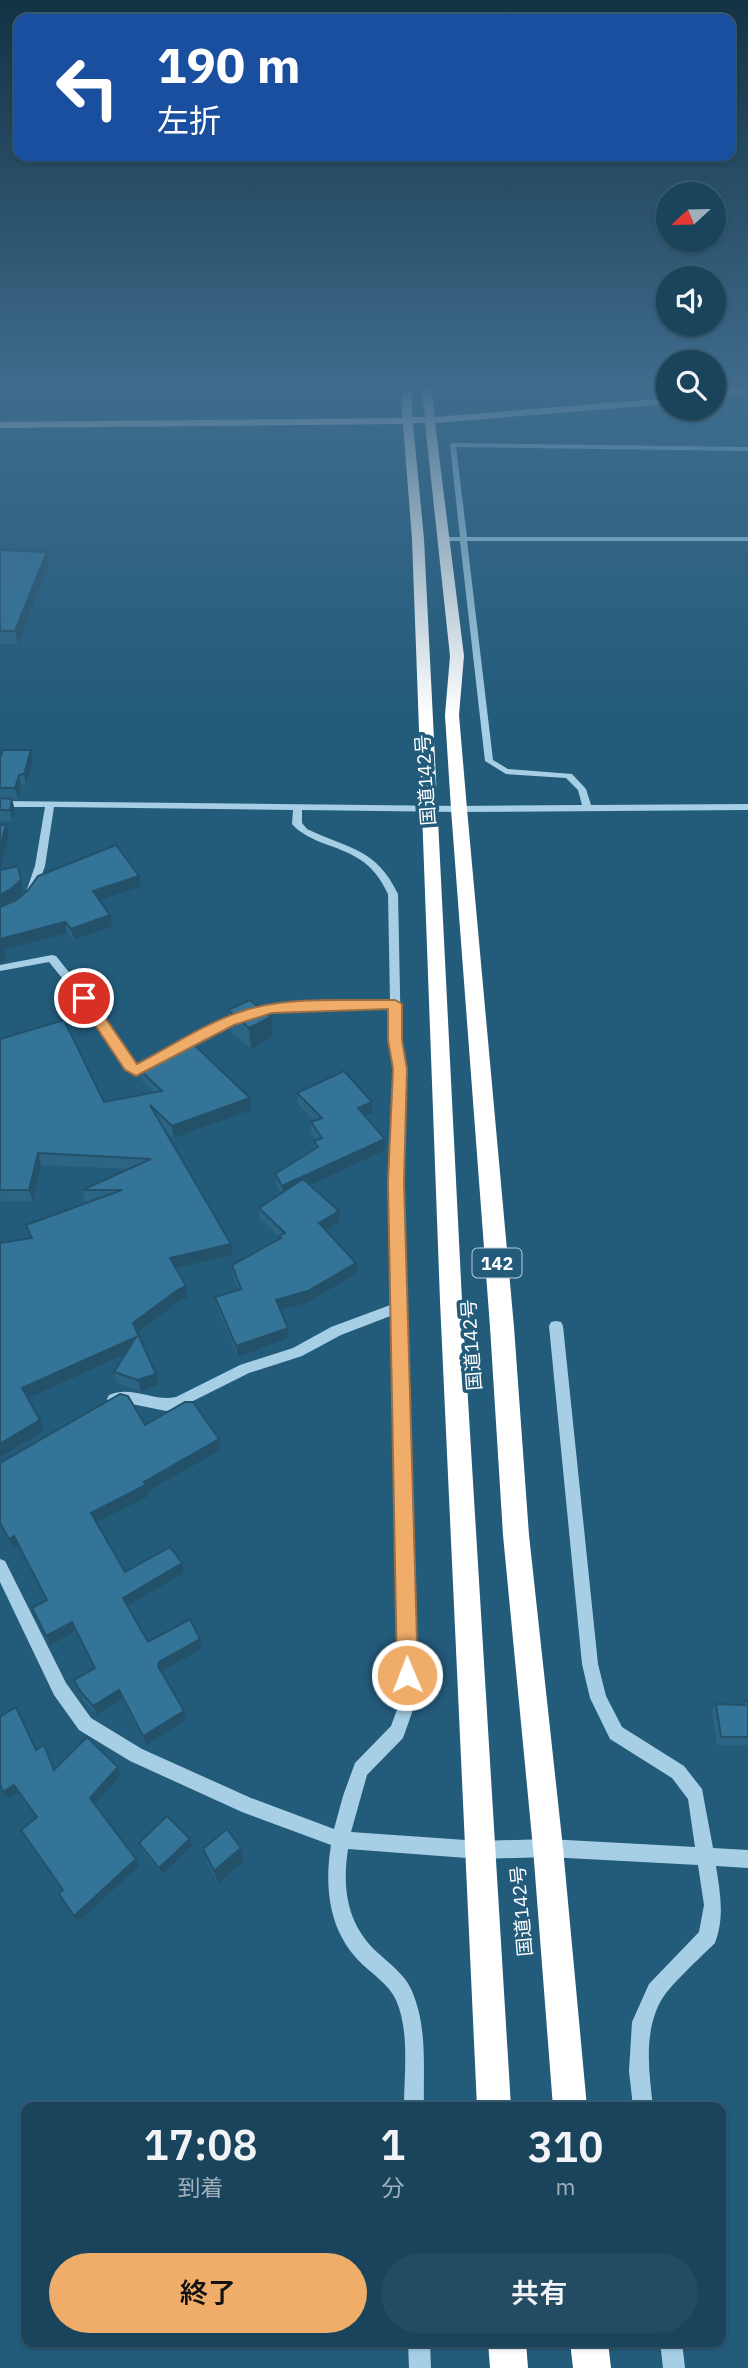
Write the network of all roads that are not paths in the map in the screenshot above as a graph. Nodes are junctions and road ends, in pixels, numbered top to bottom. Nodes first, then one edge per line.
1 (419, 495) edge
2 (441, 495) edge
3 (453, 495) edge
4 (453, 539) junction
5 (748, 539) edge
6 (0, 804) edge
7 (50, 804) junction
8 (298, 807) junction
9 (748, 807) edge
10 (430, 808) junction
11 (587, 808) junction
12 (459, 809) junction
13 (22, 902) edge
14 (0, 968) edge
15 (395, 1004) junction
16 (399, 1307) junction
17 (556, 1326) dead end
18 (99, 1407) edge
19 (0, 1566) edge
20 (341, 1840) junction
21 (548, 1848) junction
22 (480, 1850) junction
23 (705, 1858) junction
24 (748, 1859) edge
25 (414, 2102) edge
26 (494, 2102) edge
27 (570, 2102) edge
28 (642, 2102) edge
29 (419, 2347) edge
30 (507, 2347) edge
31 (590, 2347) edge
32 (672, 2347) edge
33 (420, 2368) edge
34 (509, 2368) edge
35 (592, 2368) edge
36 (674, 2368) edge

1 - 10 highway, 国道142号 / 142
2 - 4 highway, 国道142号 / 142
3 - 4 street
4 - 5 street
4 - 11 street
4 - 12 highway, 国道142号 / 142
6 - 7 street
7 - 8 street
7 - 13 street
8 - 10 street
8 - 15 street
9 - 11 street
10 - 12 street
10 - 22 highway, 国道142号 / 142
11 - 12 street
12 - 21 highway, 国道142号 / 142
14 - 15 street
15 - 16 street
16 - 18 street
16 - 20 street
17 - 23 street
19 - 20 street
20 - 22 street
20 - 25 street
21 - 22 street
21 - 23 street
21 - 27 highway, 国道142号 / 142
22 - 26 highway, 国道142号 / 142
23 - 24 street
23 - 28 street
29 - 33 street
30 - 34 highway
31 - 35 highway
32 - 36 street

